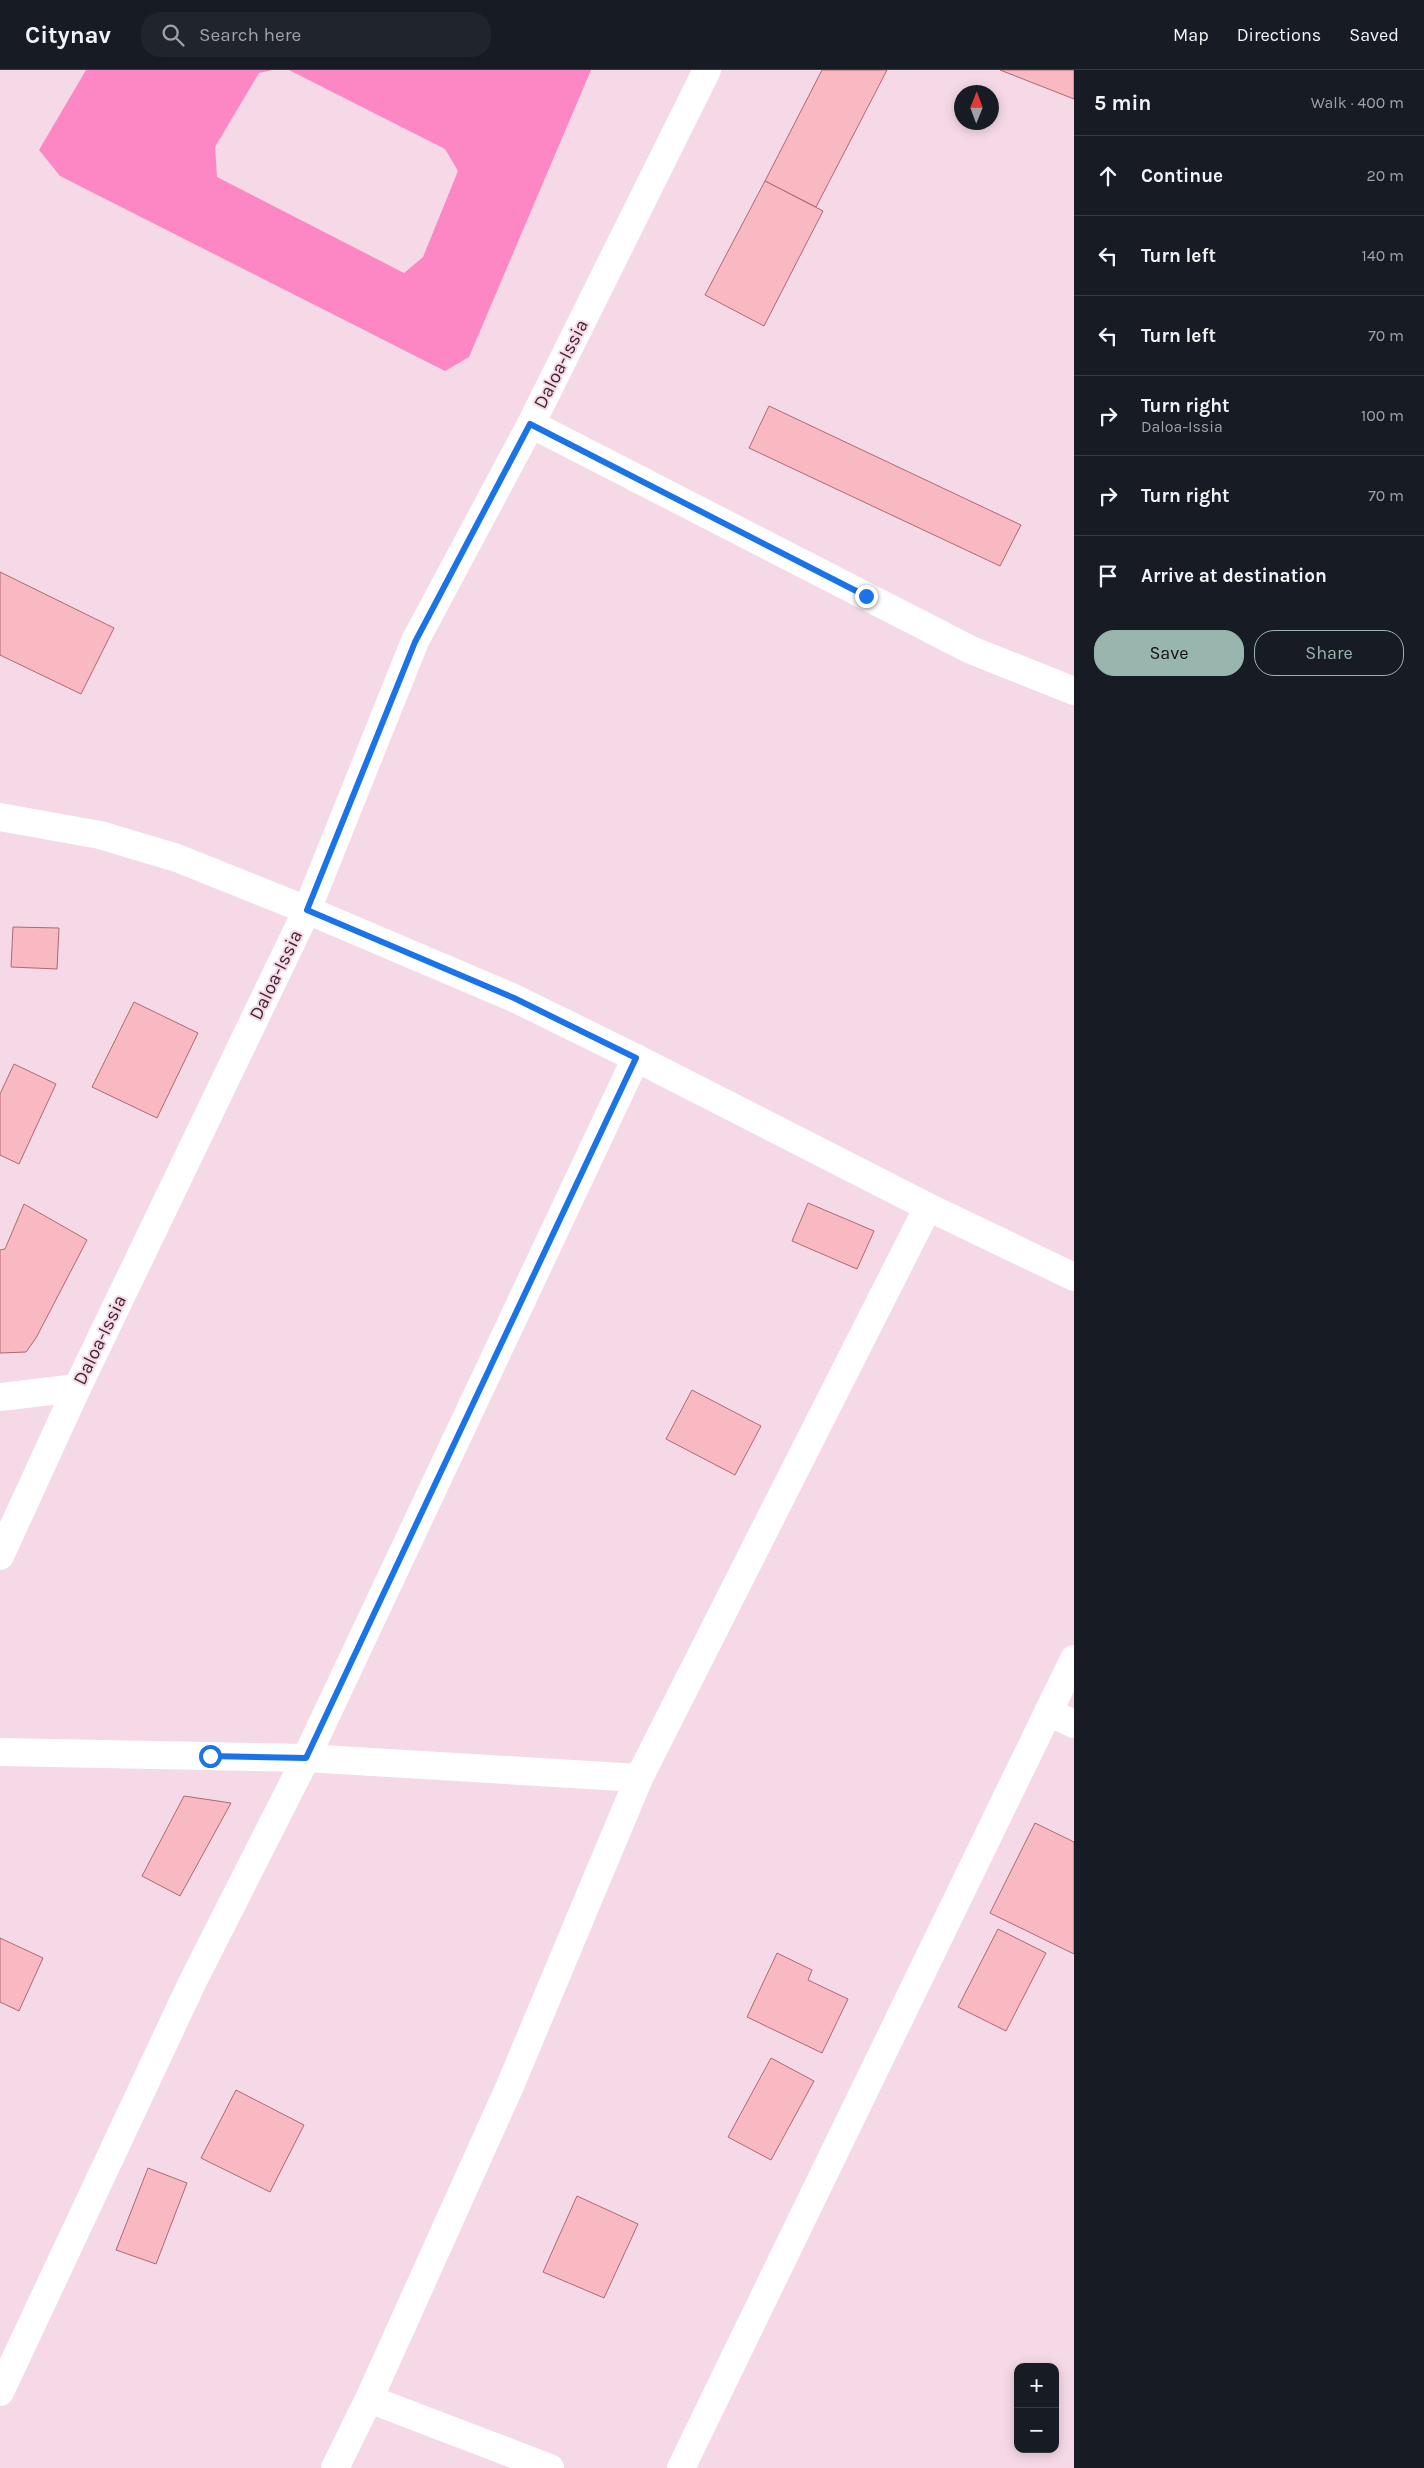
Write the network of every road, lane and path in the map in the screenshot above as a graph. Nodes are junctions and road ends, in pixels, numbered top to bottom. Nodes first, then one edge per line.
1 (707, 70) edge
2 (530, 424) junction
3 (1074, 691) edge
4 (0, 817) edge
5 (307, 910) junction
6 (636, 1058) junction
7 (928, 1207) junction
8 (1074, 1277) edge
9 (77, 1388) junction
10 (0, 1398) edge
11 (0, 1556) edge
12 (1074, 1660) edge
13 (1048, 1712) junction
14 (1074, 1724) edge
15 (0, 1752) edge
16 (306, 1758) junction
17 (639, 1778) junction
18 (0, 2392) edge
19 (369, 2399) junction
20 (335, 2468) edge
21 (550, 2468) edge
22 (681, 2468) edge

1 - 2 street, Daloa-Issia
2 - 3 street
2 - 5 street, Daloa-Issia
4 - 5 street
5 - 6 street
5 - 9 street, Daloa-Issia
6 - 7 street
6 - 16 street
7 - 8 street
7 - 17 street
9 - 10 street
9 - 11 street, Daloa-Issia
12 - 13 street
13 - 14 street
13 - 22 street
15 - 16 street
16 - 17 street
16 - 18 street
17 - 19 street
19 - 20 street
19 - 21 street

